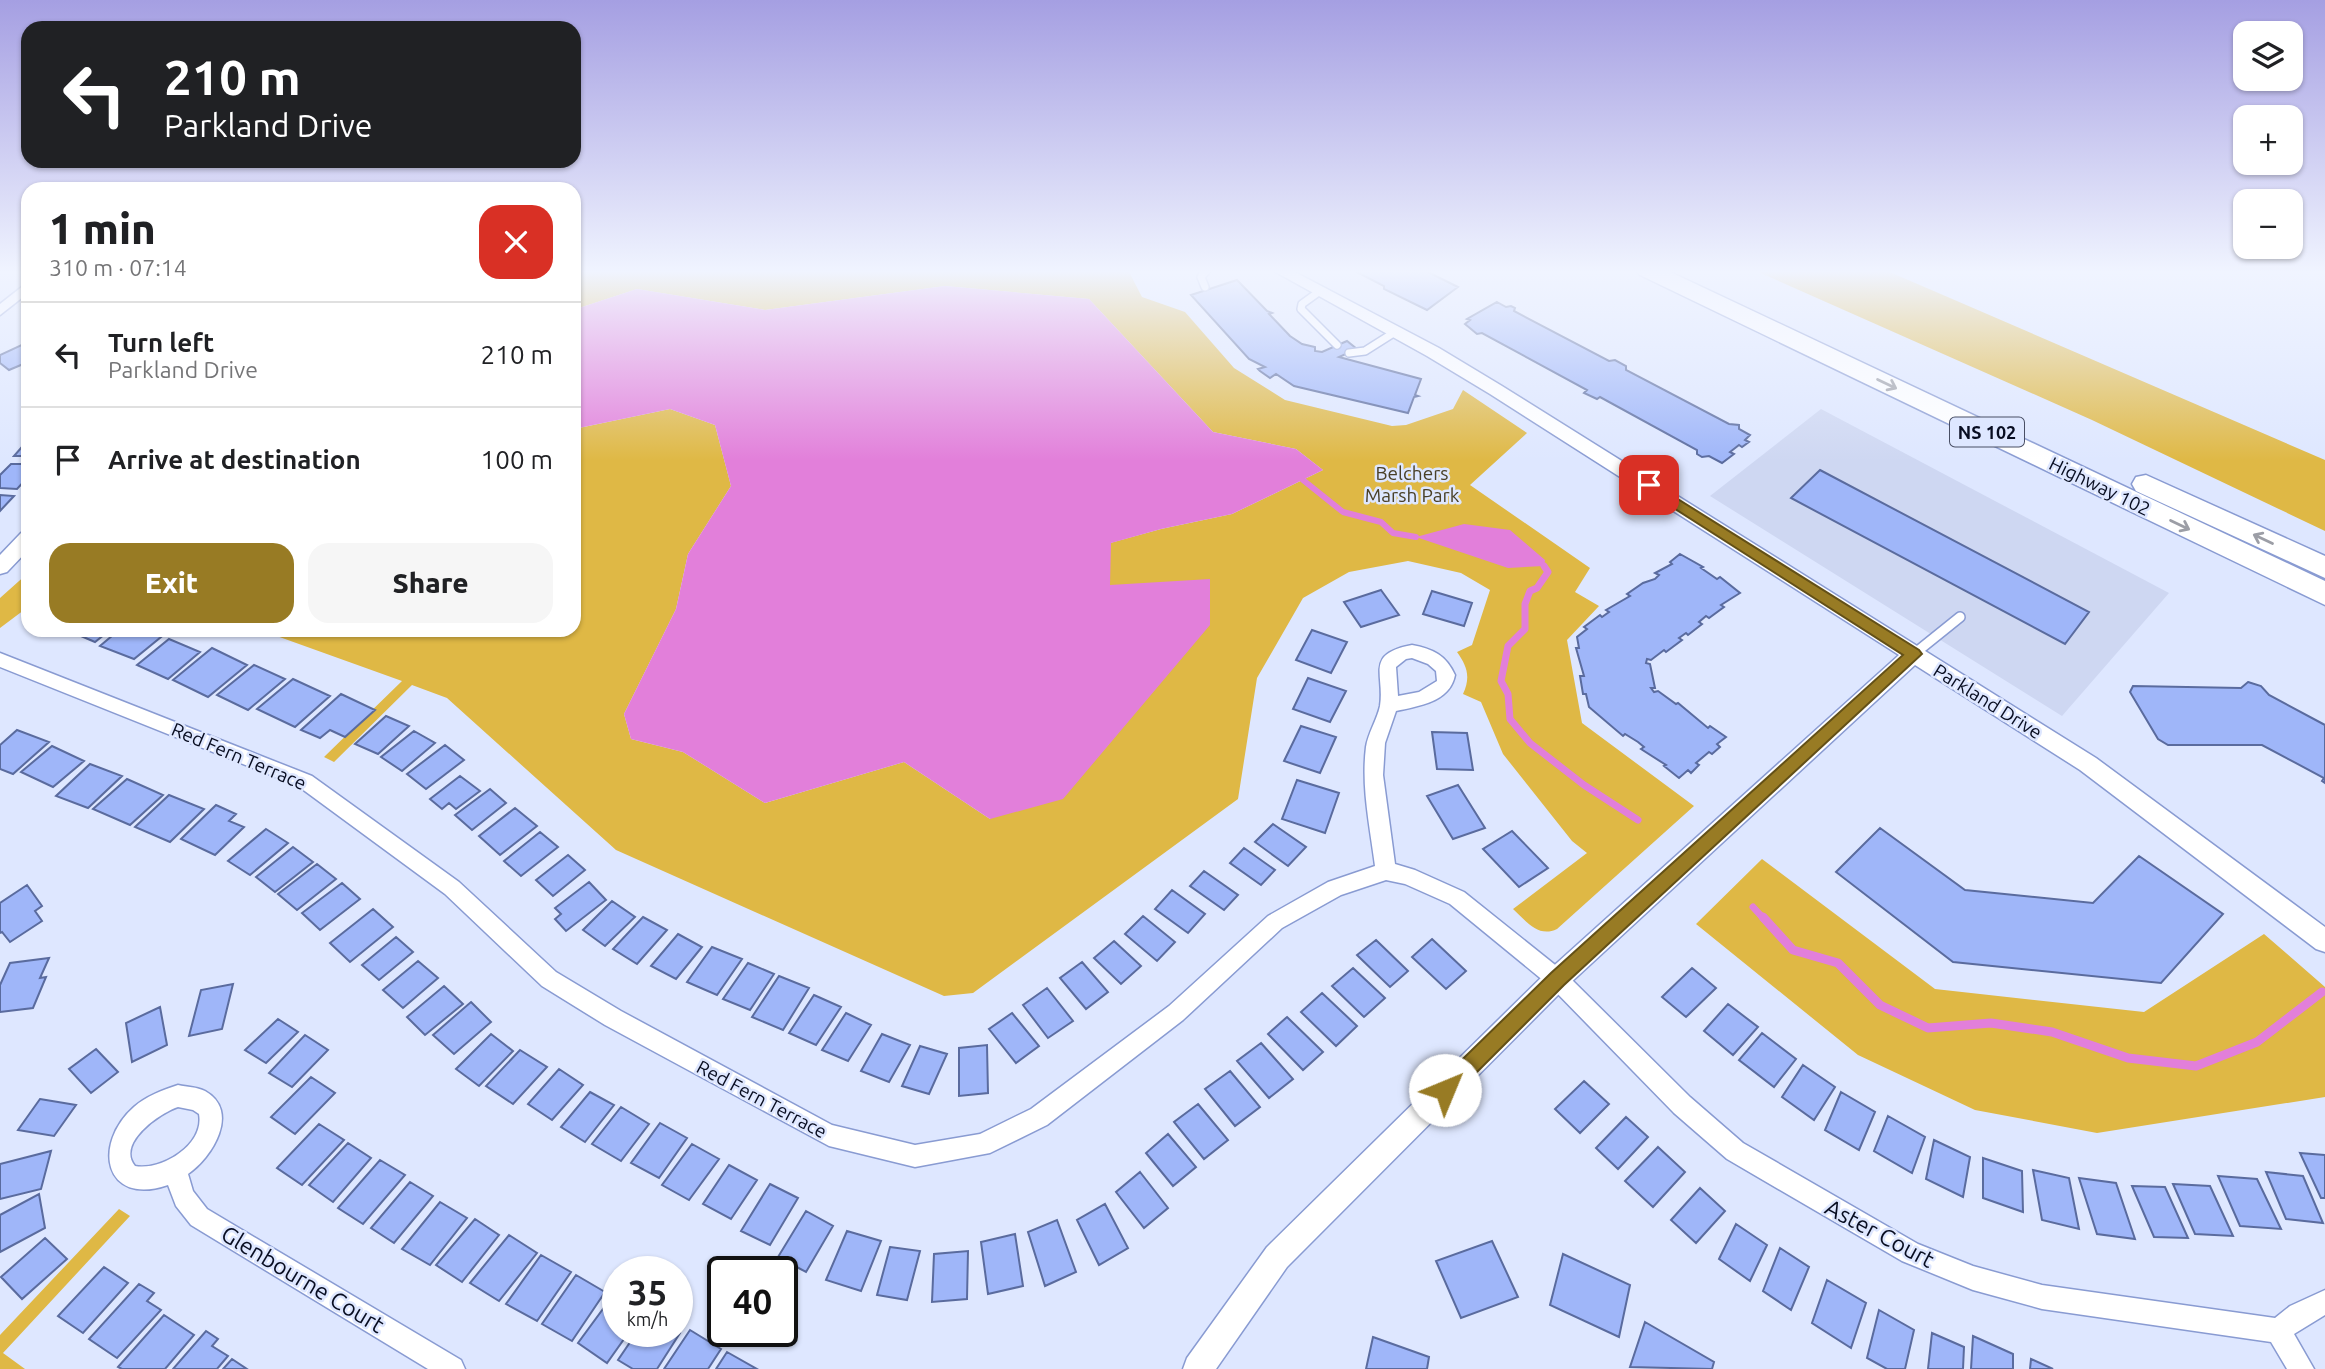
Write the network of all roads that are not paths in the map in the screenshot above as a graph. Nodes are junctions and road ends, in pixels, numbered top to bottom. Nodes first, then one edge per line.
1 (1326, 334) edge
2 (1392, 334) edge
3 (1398, 334) edge
4 (1781, 334) edge
5 (1826, 334) edge
6 (1337, 345) dead end
7 (1349, 353) dead end
8 (21, 545) edge
9 (0, 566) edge
10 (2325, 569) edge
11 (2325, 594) edge
12 (1960, 617) dead end
13 (1914, 654) junction
14 (0, 660) edge
15 (1389, 705) dead end
16 (1386, 871) junction
17 (2324, 941) edge
18 (1558, 979) junction
19 (175, 1170) dead end
20 (2325, 1302) edge
21 (2278, 1331) junction
22 (452, 1369) edge
23 (1198, 1369) edge
24 (2301, 1369) edge

1 - 6 lane
2 - 7 lane
3 - 13 street, Parkland Drive
4 -> 11 highway, Highway 102 / NS 102
10 -> 5 highway, Highway 102 / NS 102
8 - 9 street
12 - 13 lane
13 - 17 street, Parkland Drive
13 - 18 street
14 - 16 street, Red Fern Terrace
15 - 16 street
16 - 18 street
18 - 21 street, Aster Court
18 - 23 street
19 - 22 street, Glenbourne Court
20 - 21 street
21 - 24 street

